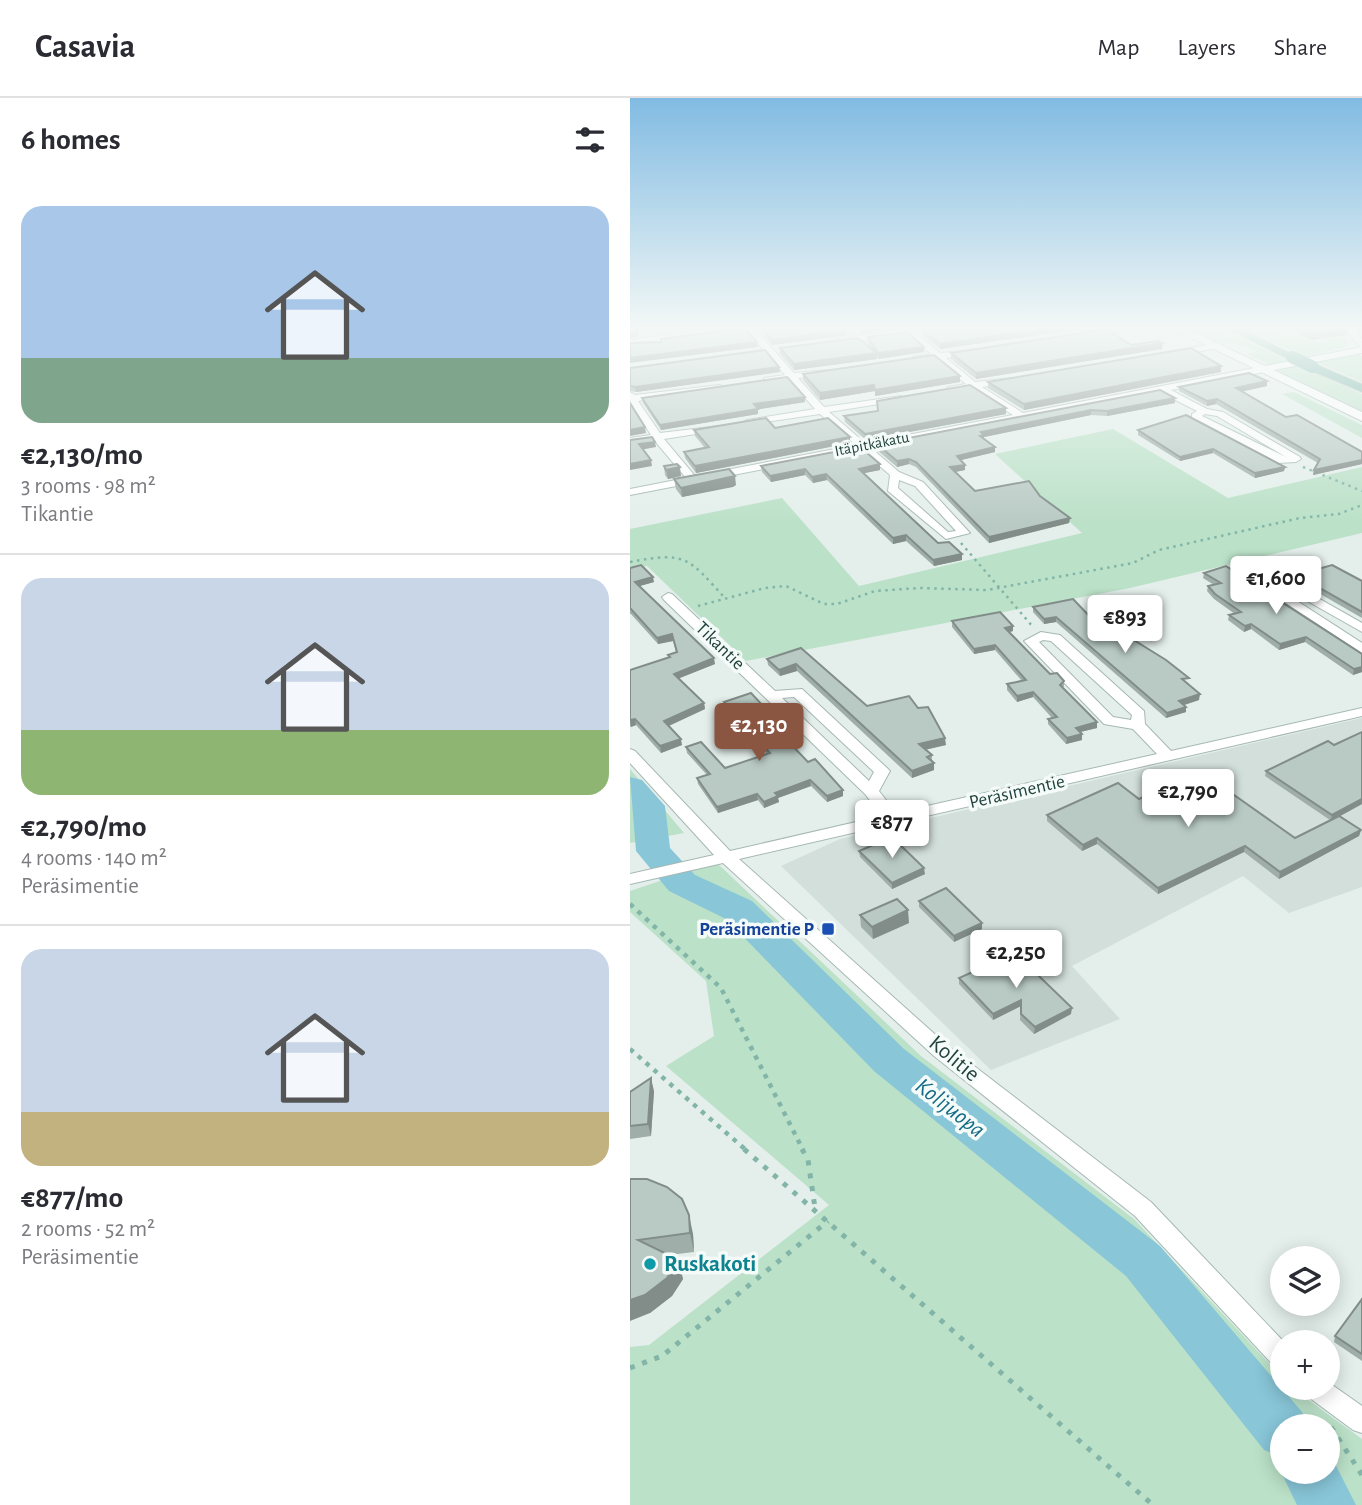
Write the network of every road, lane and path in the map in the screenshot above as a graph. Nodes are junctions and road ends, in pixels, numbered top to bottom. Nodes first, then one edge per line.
1 (673, 393) edge
2 (805, 393) edge
3 (985, 393) edge
4 (1142, 393) edge
5 (1169, 393) edge
6 (1313, 393) edge
7 (911, 396) edge
8 (631, 398) edge
9 (822, 411) junction
10 (1021, 415) junction
11 (1362, 416) edge
12 (739, 424) edge
13 (726, 426) edge
14 (657, 437) junction
15 (630, 441) edge
16 (862, 446) junction
17 (1290, 460) joint
18 (895, 474) junction
19 (694, 480) junction
20 (1362, 491) edge
21 (630, 492) edge
22 (1362, 505) edge
23 (954, 535) junction
24 (630, 562) edge
25 (999, 587) junction
26 (668, 597) dead end
27 (725, 598) junction
28 (682, 611) junction
29 (1362, 628) edge
30 (1041, 636) junction
31 (1362, 649) edge
32 (771, 696) junction
33 (1362, 712) edge
34 (1138, 725) junction
35 (630, 754) edge
36 (1169, 758) junction
37 (871, 791) junction
38 (892, 820) junction
39 (727, 856) junction
40 (634, 878) edge
41 (630, 904) edge
42 (630, 1049) edge
43 (816, 1210) junction
44 (828, 1221) junction
45 (1270, 1344) edge
46 (630, 1368) edge
47 (1333, 1400) edge
48 (1362, 1421) edge
49 (1340, 1440) edge
50 (1362, 1475) edge
51 (1153, 1505) edge

1 - 8 street
2 - 9 street
3 - 10 street
4 - 10 street, Itäpitkäkatu
5 - 17 street
6 - 11 street
7 - 9 street
8 - 14 street
9 - 12 street
9 - 16 street
10 - 16 street, Itäpitkäkatu
13 - 14 street
14 - 15 street
14 - 19 street
16 - 18 street
16 - 19 street, Itäpitkäkatu
17 - 20 path
18 - 23 street
18 - 23 street
19 - 21 street, Itäpitkäkatu
22 - 25 path
23 - 25 path
24 - 27 path
25 - 27 path
25 - 30 path
26 - 28 street, Tikantie
27 - 28 path
28 - 32 street, Tikantie
29 - 31 street
30 - 34 street
30 - 34 street
32 - 37 street, Tikantie
32 - 37 street
33 - 36 street, Peräsimentie
34 - 36 street
35 - 39 street, Kolitie
36 - 38 street, Peräsimentie
37 - 38 street, Tikantie
38 - 39 street, Peräsimentie
39 - 40 street, Peräsimentie
39 - 45 street, Kolitie
41 - 43 path
42 - 43 path
43 - 44 path
44 - 46 path
44 - 51 path
47 - 48 street
49 - 50 path

